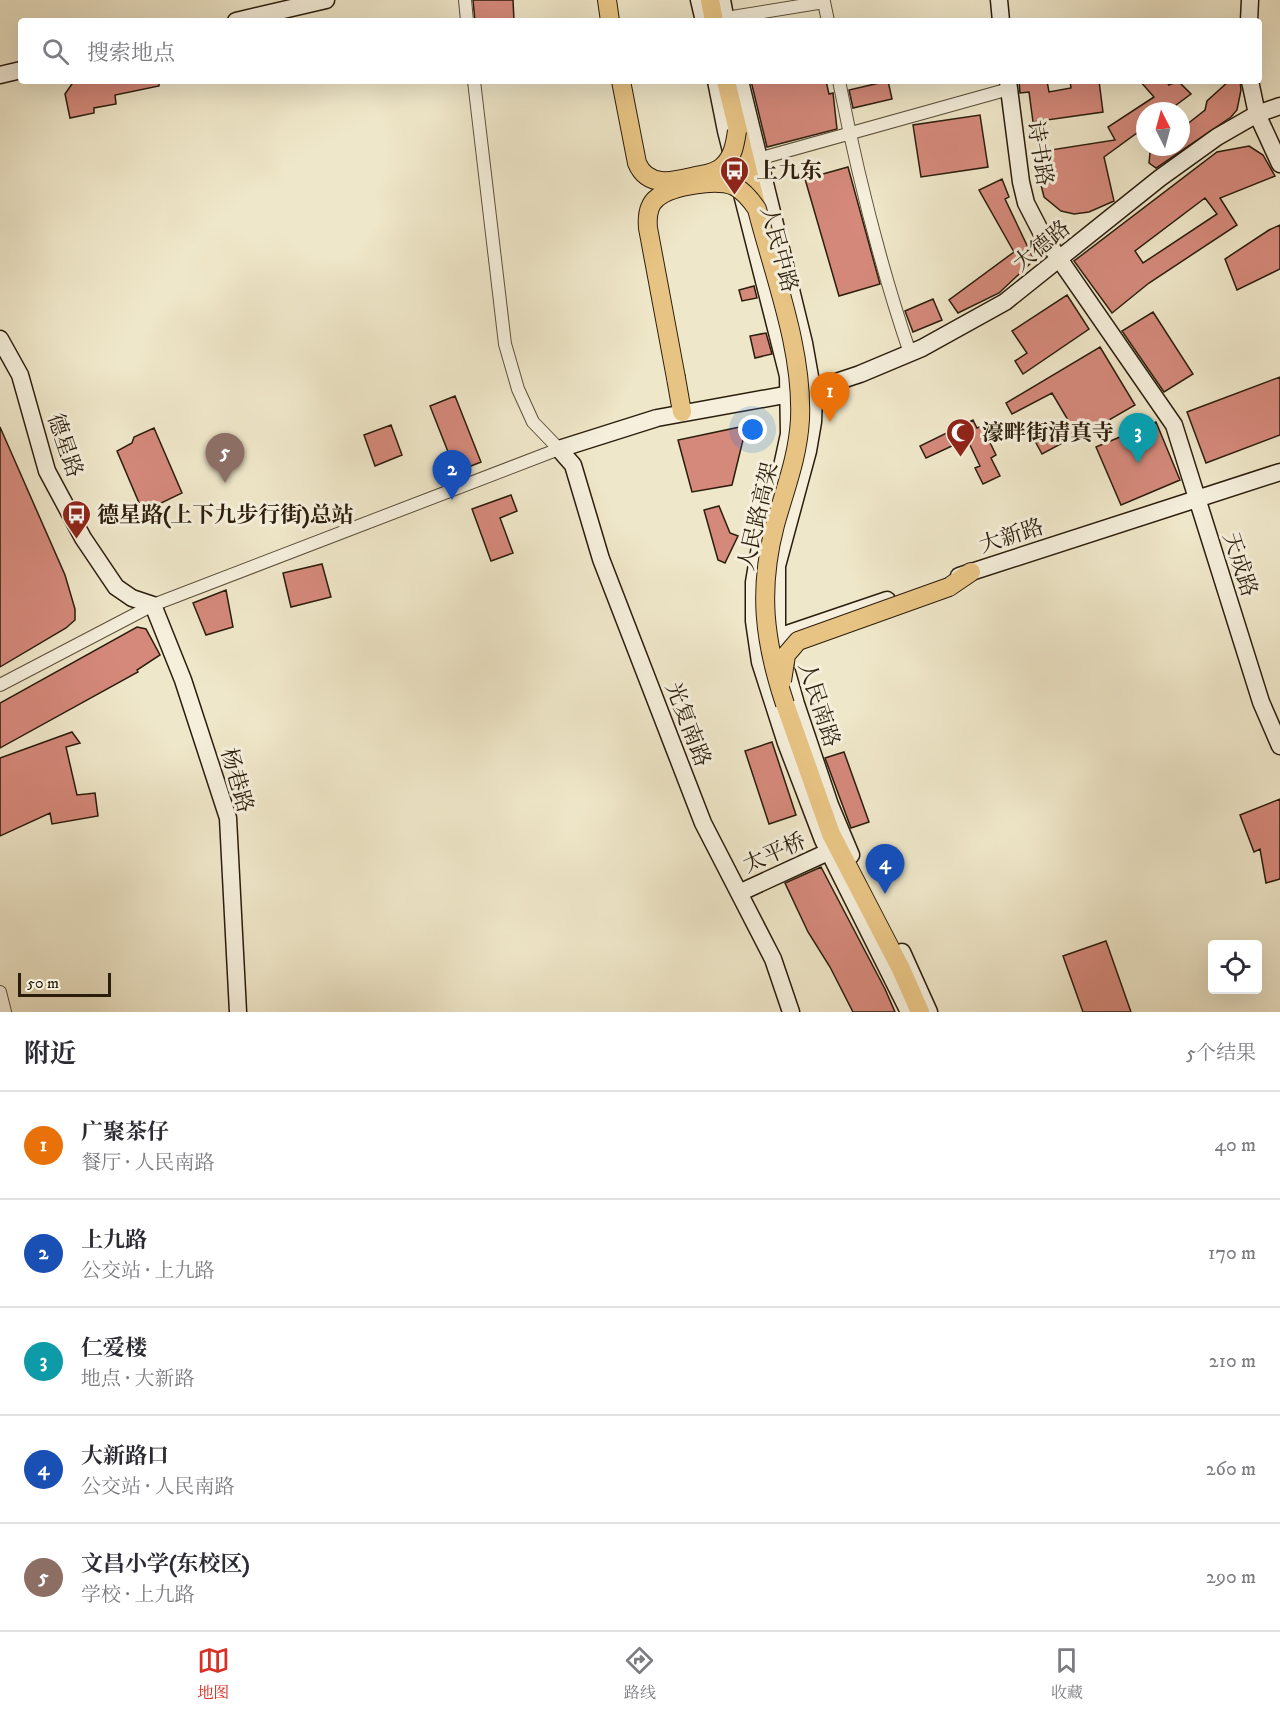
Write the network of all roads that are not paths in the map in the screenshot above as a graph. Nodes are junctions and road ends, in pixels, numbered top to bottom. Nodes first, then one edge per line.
1 (326, 0) edge
2 (465, 0) edge
3 (607, 0) edge
4 (699, 0) edge
5 (710, 0) edge
6 (722, 0) edge
7 (999, 0) edge
8 (1250, 0) edge
9 (249, 18) edge
10 (467, 18) edge
11 (610, 18) edge
12 (703, 18) edge
13 (721, 18) edge
14 (722, 18) edge
15 (733, 18) edge
16 (827, 18) edge
17 (1001, 18) edge
18 (1249, 18) edge
19 (18, 71) edge
20 (0, 75) edge
21 (474, 84) edge
22 (622, 84) edge
23 (717, 84) edge
24 (727, 84) edge
25 (741, 84) edge
26 (840, 84) edge
27 (1251, 84) edge
28 (1009, 85) edge
29 (1280, 106) edge
30 (1257, 114) junction
31 (737, 131) junction
32 (849, 134) junction
33 (758, 159) junction
34 (1280, 164) edge
35 (757, 209) junction
36 (1060, 258) junction
37 (0, 339) edge
38 (910, 353) junction
39 (812, 390) junction
40 (789, 394) junction
41 (682, 412) junction
42 (559, 448) junction
43 (1280, 472) edge
44 (1196, 497) junction
45 (971, 572) junction
46 (153, 605) junction
47 (777, 637) junction
48 (756, 643) junction
49 (0, 685) edge
50 (785, 704) junction
51 (1280, 746) edge
52 (828, 852) junction
53 (738, 893) junction
54 (0, 992) edge
55 (5, 1012) edge
56 (238, 1012) edge
57 (790, 1012) edge
58 (909, 1012) edge
59 (920, 1012) edge
60 (929, 1012) edge

1 - 9 street
2 - 10 street
3 - 11 main road
4 - 12 street
5 - 13 main road
6 - 14 street
7 - 17 street
8 - 18 street
15 - 16 street
19 - 20 street
21 - 42 street
22 - 31 main road, bridge
23 - 40 street, 人民中路
24 - 31 main road, 人民路高架
25 - 33 street, 人民中路
26 - 32 street
27 - 30 street
28 - 32 street
28 - 36 street, 诗书路
29 - 30 street, 大德路
30 - 34 street
30 - 36 street, 大德路
31 - 35 main road, 人民路高架, bridge
32 - 33 street
32 - 38 street
33 - 39 street, 人民中路
35 - 41 main road, bridge
35 - 50 main road, 人民路高架, bridge
36 - 38 street, 大德路
36 - 44 street, 诗书路
37 - 46 street, 德星路
38 - 39 street, 大德路
39 - 40 street, 大德路
39 - 47 street, 人民南路
40 - 41 street, 大德路
40 - 48 street, 人民南路
41 - 42 street, 大德路
42 - 46 street
42 - 53 street, 光复南路
43 - 44 street, 大新路
44 - 45 street, 大新路
44 - 51 street, 天成路
45 - 47 street, 大新路
45 - 50 main road, bridge
46 - 49 street
46 - 56 street, 杨巷路
47 - 48 street, 大新路
47 - 60 street, 人民南路
48 - 52 street, 人民南路
50 - 59 main road, 人民路高架
52 - 53 street, 太平桥
52 - 58 street, 人民南路
53 - 57 street, 光复南路
54 - 55 street

